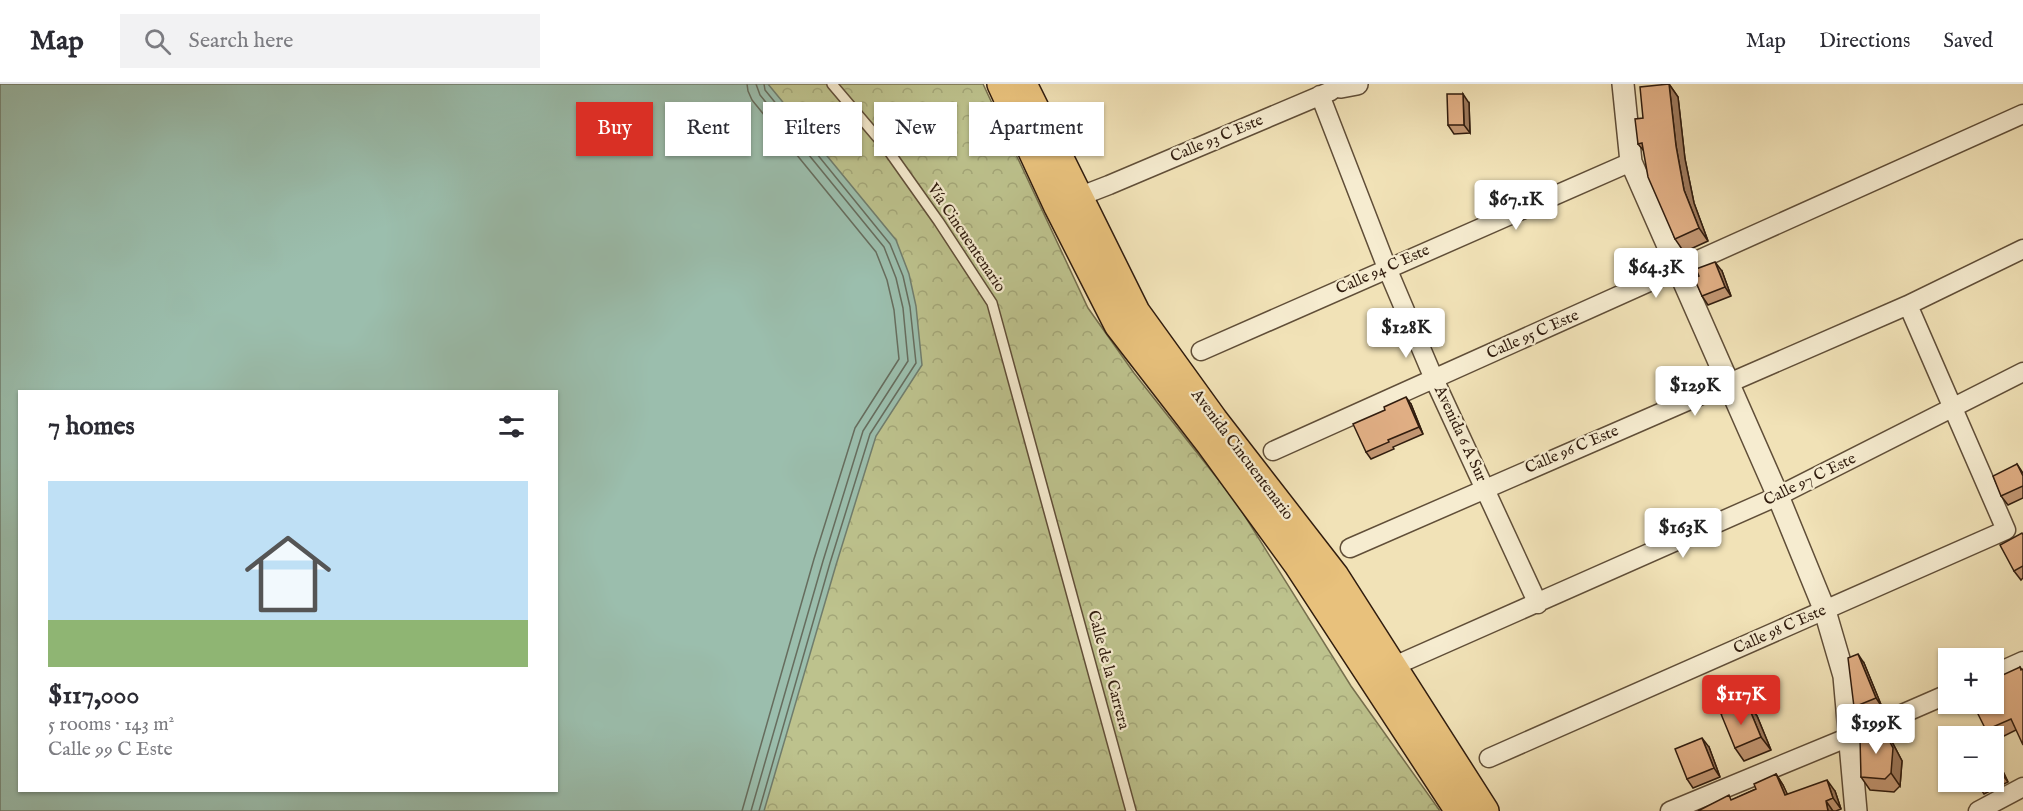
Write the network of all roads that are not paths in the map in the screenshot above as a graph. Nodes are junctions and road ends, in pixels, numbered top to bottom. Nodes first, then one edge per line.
1 (832, 84) edge
2 (1001, 84) edge
3 (1023, 84) edge
4 (1623, 84) edge
5 (1346, 85) edge
6 (1320, 95) junction
7 (2023, 114) edge
8 (1631, 162) junction
9 (1078, 197) junction
10 (2023, 249) edge
11 (1387, 268) junction
12 (1678, 270) junction
13 (1908, 305) junction
14 (1201, 351) dead end
15 (2023, 372) edge
16 (1434, 379) junction
17 (1729, 383) junction
18 (1951, 409) junction
19 (1273, 451) dead end
20 (1485, 488) junction
21 (1778, 496) junction
22 (1056, 537) joint
23 (1350, 548) dead end
24 (1538, 604) junction
25 (1825, 611) junction
26 (2023, 661) edge
27 (1394, 666) junction
28 (2004, 670) edge
29 (1938, 698) edge
30 (1849, 737) junction
31 (1489, 758) dead end
32 (2023, 787) edge
33 (1131, 811) edge
34 (1459, 811) edge
35 (1485, 811) edge
36 (1670, 811) edge
37 (1856, 811) edge
38 (1978, 811) edge

1 - 22 lane, Vía Cincuentenario
2 - 34 main road, Avenida Cincuentenario
3 - 9 main road, Avenida Cincuentenario
4 - 8 street
5 - 6 street, Calle 93 C Este
6 - 9 street, Calle 93 C Este
6 - 11 street, Avenida 6 A Sur
7 - 12 street, Calle 95 C Este
8 - 11 street, Calle 94 C Este
8 - 12 street
9 - 27 main road, Avenida Cincuentenario
10 - 13 street, Calle 96 C Este
11 - 14 street, Calle 94 C Este
11 - 16 street, Avenida 6 A Sur
12 - 16 street, Calle 95 C Este
12 - 17 street
13 - 17 street, Calle 96 C Este
13 - 18 street
15 - 18 street, Calle 97 C Este
16 - 19 street, Calle 95 C Este
16 - 20 street, Avenida 6 A Sur
17 - 20 street, Calle 96 C Este
17 - 21 street
18 - 21 street, Calle 97 C Este
18 - 25 street, Calle 98 C Este
20 - 23 street, Calle 96 C Este
20 - 24 street, Avenida 6 A Sur
21 - 24 street, Calle 97 C Este
21 - 25 street
22 - 33 lane, Calle de la Carrera
24 - 27 street, Calle 97 C Este
25 - 30 street
25 - 31 street, Calle 98 C Este
26 - 28 street
27 - 35 main road, Avenida Cincuentenario
29 - 30 street
30 - 36 street
30 - 37 street
32 - 38 street

